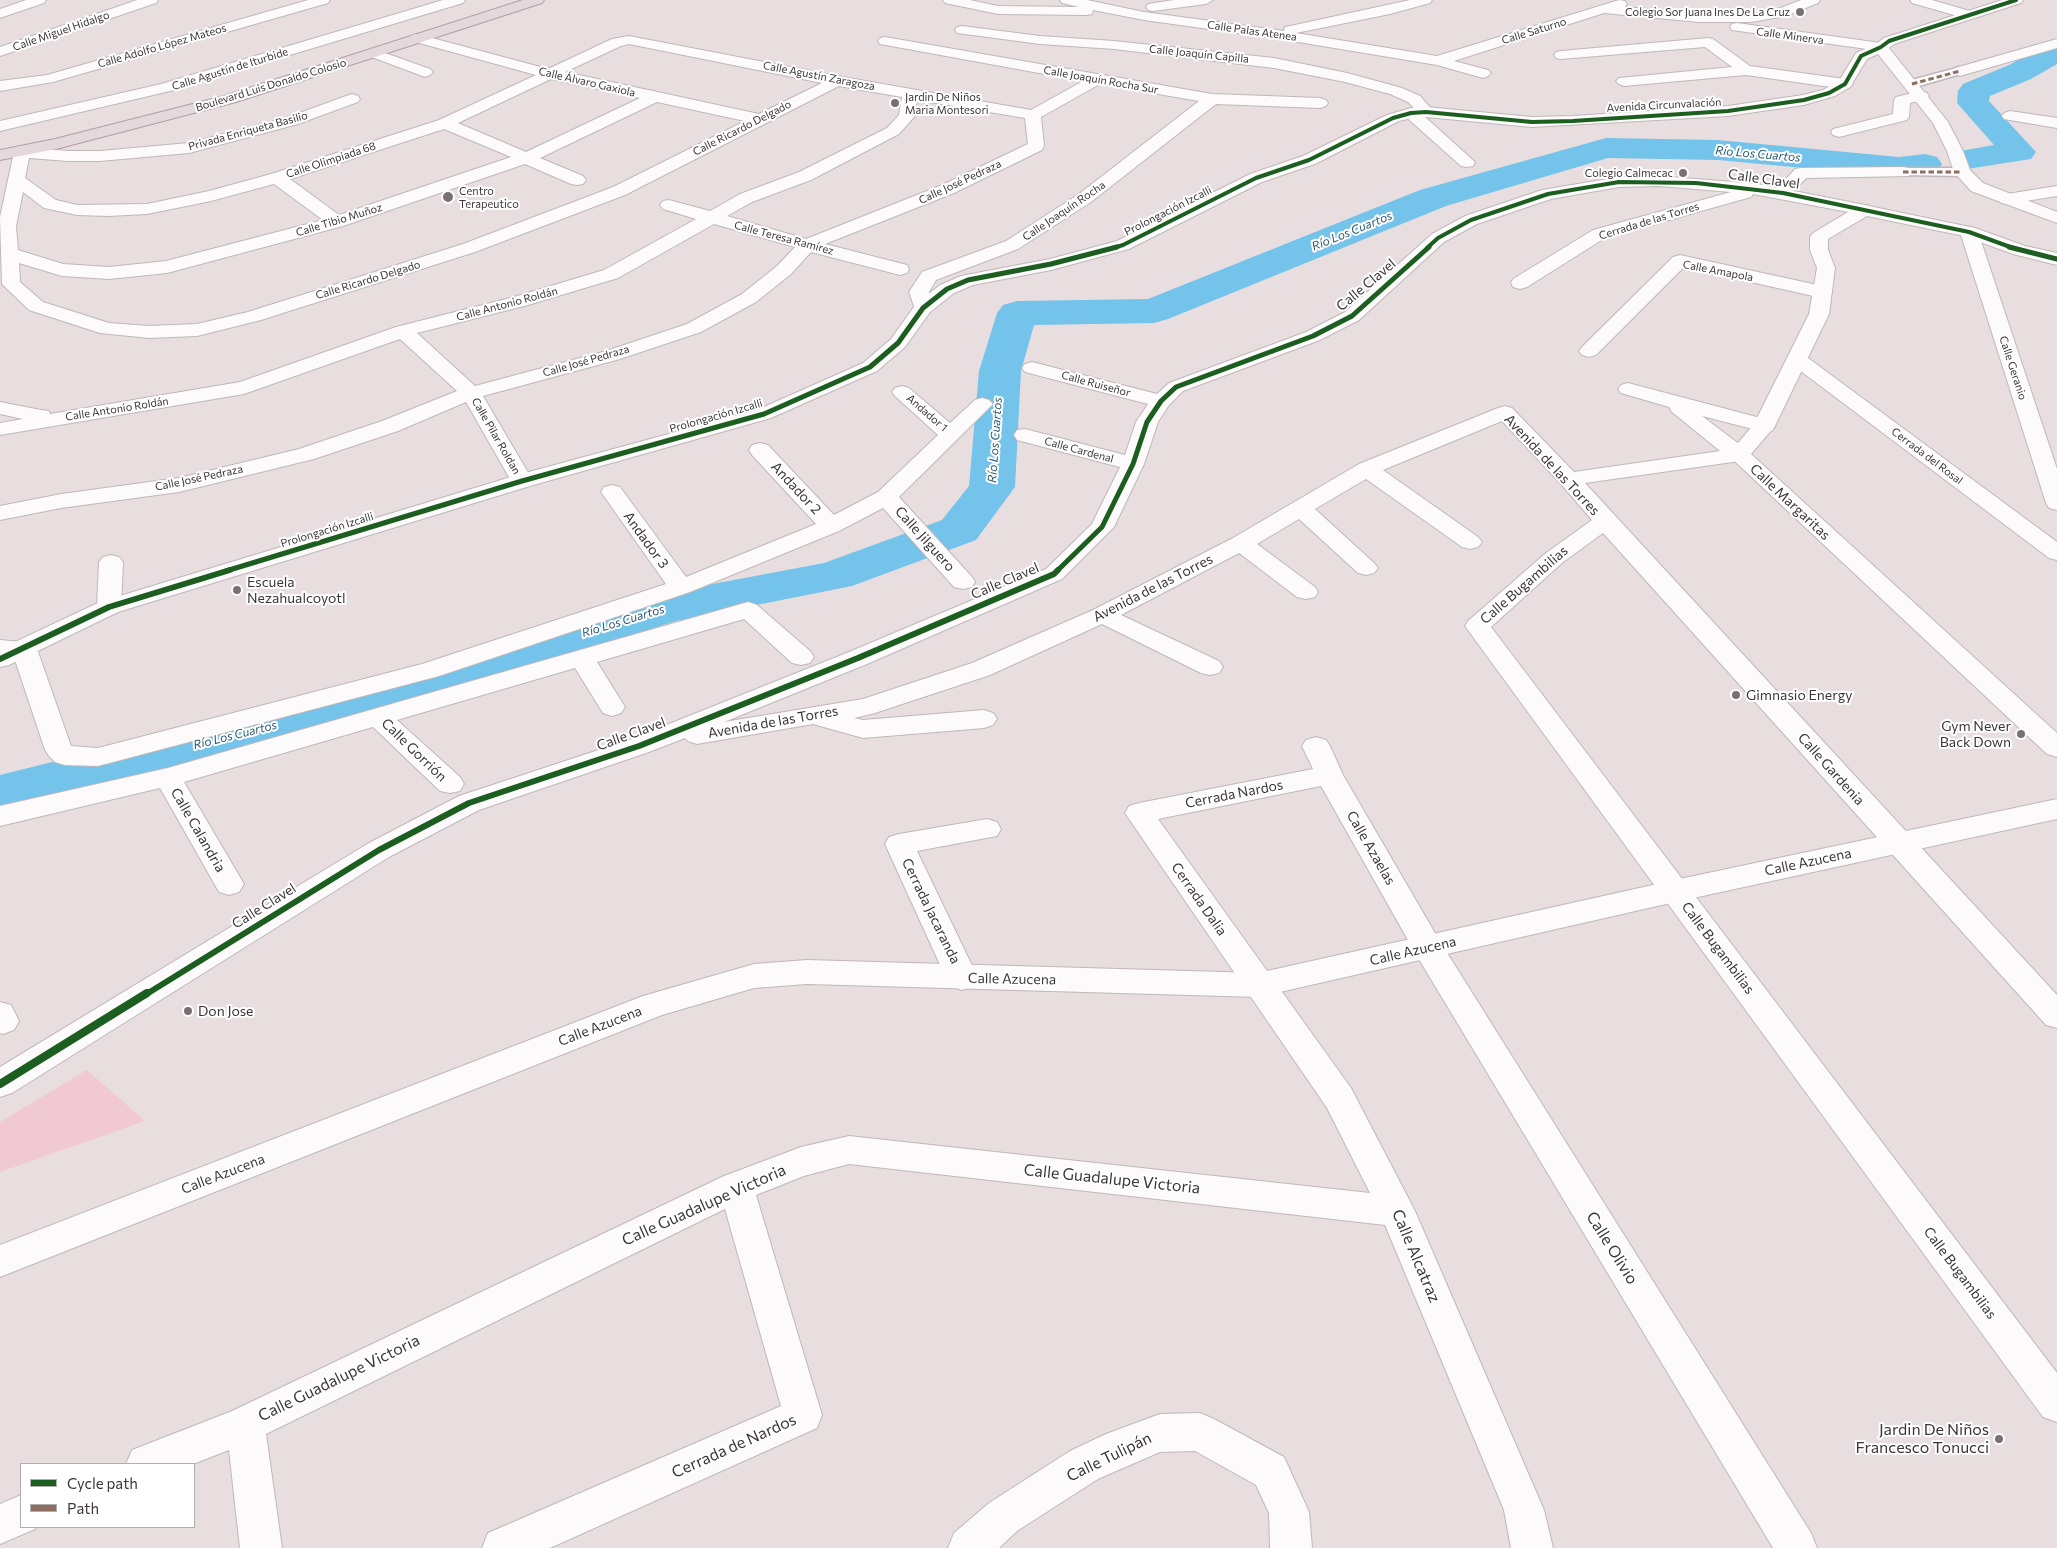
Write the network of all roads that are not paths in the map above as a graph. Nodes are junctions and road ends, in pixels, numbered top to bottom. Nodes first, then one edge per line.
1 (39, 0) edge
2 (151, 0) edge
3 (323, 0) edge
4 (421, 0) edge
5 (458, 0) edge
6 (504, 0) edge
7 (537, 0) edge
8 (950, 0) edge
9 (1067, 0) edge
10 (1206, 0) edge
11 (1426, 0) edge
12 (1631, 0) edge
13 (1813, 0) edge
14 (1917, 0) edge
15 (2016, 0) edge
16 (436, 6) junction
17 (1602, 9) junction
18 (1114, 10) junction
19 (0, 14) edge
20 (1968, 15) junction
21 (1699, 18) junction
22 (962, 30) dead end
23 (2057, 30) edge
24 (1274, 34) junction
25 (418, 38) junction
26 (635, 40) joint
27 (885, 41) dead end
28 (2057, 43) edge
29 (1881, 47) junction
30 (0, 52) edge
31 (374, 53) junction
32 (1561, 55) dead end
33 (1438, 61) junction
34 (1988, 62) junction
35 (1746, 70) junction
36 (1960, 71) joint
37 (425, 72) dead end
38 (1483, 73) dead end
39 (551, 74) junction
40 (1096, 80) junction
41 (837, 81) junction
42 (1624, 81) dead end
43 (1845, 84) junction
44 (0, 86) edge
45 (1917, 90) junction
46 (910, 93) junction
47 (655, 97) junction
48 (352, 99) dead end
49 (1212, 99) junction
50 (1320, 103) dead end
51 (1418, 112) junction
52 (1033, 115) junction
53 (2010, 116) dead end
54 (758, 120) junction
55 (445, 123) junction
56 (2057, 123) edge
57 (0, 126) edge
58 (1839, 132) dead end
59 (0, 142) edge
60 (22, 152) junction
61 (0, 156) edge
62 (528, 157) junction
63 (1466, 162) dead end
64 (1903, 172) joint
65 (1962, 172) junction
66 (277, 178) junction
67 (12, 179) edge
68 (577, 180) dead end
69 (1758, 189) junction
70 (2057, 191) edge
71 (1783, 193) junction
72 (2007, 200) junction
73 (669, 205) dead end
74 (1864, 210) junction
75 (2054, 216) edge
76 (708, 217) junction
77 (337, 222) junction
78 (1969, 232) junction
79 (808, 245) junction
80 (9, 253) junction
81 (2057, 259) edge
82 (900, 269) dead end
83 (1520, 283) dead end
84 (6, 286) edge
85 (1822, 292) junction
86 (923, 308) junction
87 (402, 331) junction
88 (1589, 351) dead end
89 (1797, 359) junction
90 (1032, 368) dead end
91 (1628, 389) dead end
92 (902, 392) dead end
93 (471, 393) junction
94 (1669, 400) junction
95 (1161, 401) junction
96 (982, 404) dead end
97 (0, 408) edge
98 (54, 419) junction
99 (1764, 426) junction
100 (0, 429) edge
101 (951, 435) junction
102 (1025, 436) dead end
103 (760, 450) dead end
104 (1739, 455) junction
105 (1133, 464) junction
106 (1367, 469) junction
107 (1569, 479) junction
108 (522, 481) junction
109 (612, 492) dead end
110 (886, 497) junction
111 (2057, 503) edge
112 (1301, 508) junction
113 (0, 513) edge
114 (1605, 521) junction
115 (831, 526) junction
116 (1470, 542) dead end
117 (1240, 543) junction
118 (2057, 553) edge
119 (111, 562) dead end
120 (1366, 568) dead end
121 (956, 574) dead end
122 (681, 587) junction
123 (1306, 592) dead end
124 (109, 606) junction
125 (1102, 615) junction
126 (12, 648) edge
127 (580, 657) junction
128 (801, 657) dead end
129 (0, 659) edge
130 (1210, 667) dead end
131 (612, 707) dead end
132 (377, 716) junction
133 (814, 716) junction
134 (984, 719) dead end
135 (639, 746) junction
136 (1316, 746) dead end
137 (2057, 748) edge
138 (1329, 776) junction
139 (168, 777) junction
140 (450, 784) dead end
141 (2057, 809) edge
142 (1139, 813) joint
143 (0, 816) edge
144 (987, 829) dead end
145 (1898, 842) junction
146 (229, 884) dead end
147 (1675, 891) junction
148 (1428, 948) junction
149 (962, 978) junction
150 (1258, 985) junction
151 (2057, 1016) edge
152 (0, 1084) edge
153 (736, 1187) junction
154 (1397, 1211) junction
155 (0, 1261) edge
156 (2057, 1404) edge
157 (245, 1424) junction
158 (148, 1463) edge
159 (20, 1515) edge
160 (0, 1524) edge
161 (261, 1548) edge
162 (503, 1548) edge
163 (969, 1548) edge
164 (1292, 1548) edge
165 (1532, 1548) edge
166 (1796, 1548) edge

1 - 19 street
2 - 30 street, Calle Miguel Hidalgo
3 - 44 street, Calle Adolfo López Mateos
4 - 16 street
5 - 16 street, Calle Agustín de Iturbide
6 - 59 highway, Boulevard Luis Donaldo Colosio
7 - 25 highway, Boulevard Luis Donaldo Colosio
8 - 18 street
9 - 18 street, Calle Palas Atenea
10 - 18 street
11 - 24 street
12 - 17 street, Calle Saturno
13 - 21 street
14 - 20 street
15 - 20 street
16 - 57 street, Calle Agustín de Iturbide
17 - 21 street
17 - 33 street, Calle Saturno
18 - 24 street, Calle Palas Atenea
20 - 29 street
21 - 29 street, Calle Minerva
22 - 51 street, Calle Joaquín Capilla
23 - 34 street
24 - 33 street, Calle Palas Atenea
25 - 31 highway, Boulevard Luis Donaldo Colosio
25 - 39 street, Calle Álvaro Gaxiola
26 - 39 street, Calle Olimpiada 68
26 - 41 street, Calle Agustín Zaragoza
27 - 40 street, Calle Joaquín Rocha Sur
28 - 34 street
29 - 43 street
29 - 45 street
31 - 37 street
31 - 60 highway, Boulevard Luis Donaldo Colosio
32 - 35 street
33 - 38 street, Calle Palas Atenea
34 - 36 street
35 - 42 street
35 - 43 street
36 - 45 street
39 - 47 street, Calle Álvaro Gaxiola
39 - 55 street, Calle Olimpiada 68
40 - 49 street, Calle Joaquín Rocha Sur
40 - 52 street
41 - 46 street, Calle Agustín Zaragoza
41 - 54 street, Calle Ricardo Delgado
43 - 51 street, Avenida Circunvalación
45 - 58 street
45 - 65 street
46 - 52 street, Calle Agustín Zaragoza
46 - 76 street, Calle Antonio Roldán
47 - 54 street, Calle Álvaro Gaxiola
47 - 62 street, Calle Tibio Muñoz
48 - 60 street, Privada Enriqueta Basilio
49 - 50 street, Calle Joaquín Rocha Sur
49 - 86 street, Calle Joaquín Rocha
51 - 63 street, Calle Joaquín Capilla
51 - 86 street, Prolongación Izcalli
52 - 79 street, Calle José Pedraza
53 - 56 street
54 - 84 street, Calle Ricardo Delgado
55 - 62 street
55 - 66 street, Calle Olimpiada 68
60 - 61 highway, Boulevard Luis Donaldo Colosio
60 - 67 street, Calle Ricardo Delgado
62 - 68 street
62 - 77 street, Calle Tibio Muñoz
64 - 65 street
64 - 71 street
65 - 72 street
66 - 67 street, Calle Olimpiada 68
66 - 77 street
67 - 80 street, Calle Ricardo Delgado
69 - 71 street, Calle Clavel
69 - 83 street, Cerrada de las Torres
69 - 95 street, Calle Clavel
70 - 72 street
71 - 74 street, Calle Clavel
72 - 75 street
73 - 76 street, Calle Teresa Ramírez
74 - 78 street, Calle Clavel
74 - 85 street, Calle Margaritas
76 - 79 street, Calle Teresa Ramírez
76 - 87 street, Calle Antonio Roldán
77 - 80 street, Calle Tibio Muñoz
78 - 81 street, Calle Clavel
78 - 111 street, Calle Geranio
79 - 82 street, Calle Teresa Ramírez
79 - 93 street, Calle José Pedraza
80 - 84 street, Calle Ricardo Delgado
85 - 88 street, Calle Amapola
85 - 89 street, Calle Margaritas
86 - 108 street, Prolongación Izcalli
87 - 93 street, Calle Pilar Roldan
87 - 98 street, Calle Antonio Roldán
89 - 99 street, Calle Margaritas
89 - 118 street, Cerrada del Rosal
90 - 95 street, Calle Ruiseñor
91 - 94 street
92 - 101 street, Andador 1
93 - 108 street, Calle Pilar Roldan
93 - 113 street, Calle José Pedraza
94 - 99 street
94 - 104 street
95 - 105 street, Calle Clavel
96 - 101 street
97 - 98 street, Calle Antonio Roldán
98 - 100 street, Calle Antonio Roldán
99 - 104 street, Calle Margaritas
101 - 110 street
102 - 105 street, Calle Cardenal
103 - 115 street, Andador 2
104 - 107 street
104 - 137 street, Calle Margaritas
105 - 135 street, Calle Clavel
106 - 107 street, Avenida de las Torres
106 - 112 street, Avenida de las Torres
106 - 116 street
107 - 114 street, Avenida de las Torres
108 - 124 street, Prolongación Izcalli
109 - 122 street, Andador 3
110 - 115 street
110 - 121 street, Calle Jilguero
112 - 117 street, Avenida de las Torres
112 - 120 street
114 - 145 street, Calle Gardenia
114 - 147 street, Calle Bugambilias
115 - 122 street
117 - 123 street
117 - 125 street, Avenida de las Torres
119 - 124 street
122 - 126 street
124 - 126 street, Prolongación Izcalli
125 - 130 street
125 - 133 street, Avenida de las Torres
126 - 129 street, Prolongación Izcalli
127 - 128 street
127 - 131 street
127 - 132 street
132 - 139 street
132 - 140 street, Calle Gorrión
133 - 134 street
133 - 135 street, Avenida de las Torres
135 - 152 street, Calle Clavel
136 - 138 street, Calle Azaelas
138 - 142 street, Cerrada Nardos
138 - 148 street, Calle Azaelas
139 - 143 street
139 - 146 street, Calle Calandria
141 - 145 street, Calle Azucena
142 - 150 street, Cerrada Dalia
144 - 149 street, Cerrada Jacaranda
145 - 147 street, Calle Azucena
145 - 151 street, Calle Gardenia
147 - 148 street, Calle Azucena
147 - 156 street, Calle Bugambilias
148 - 150 street, Calle Azucena
148 - 166 street, Calle Olivio
149 - 150 street, Calle Azucena
149 - 155 street, Calle Azucena
150 - 154 street, Calle Alcatraz
153 - 154 street, Calle Guadalupe Victoria
153 - 157 street, Calle Guadalupe Victoria
153 - 162 street, Cerrada de Nardos
154 - 165 street, Calle Alcatraz
157 - 158 street, Calle Guadalupe Victoria
157 - 161 street
159 - 160 street
163 - 164 street, Calle Tulipán

